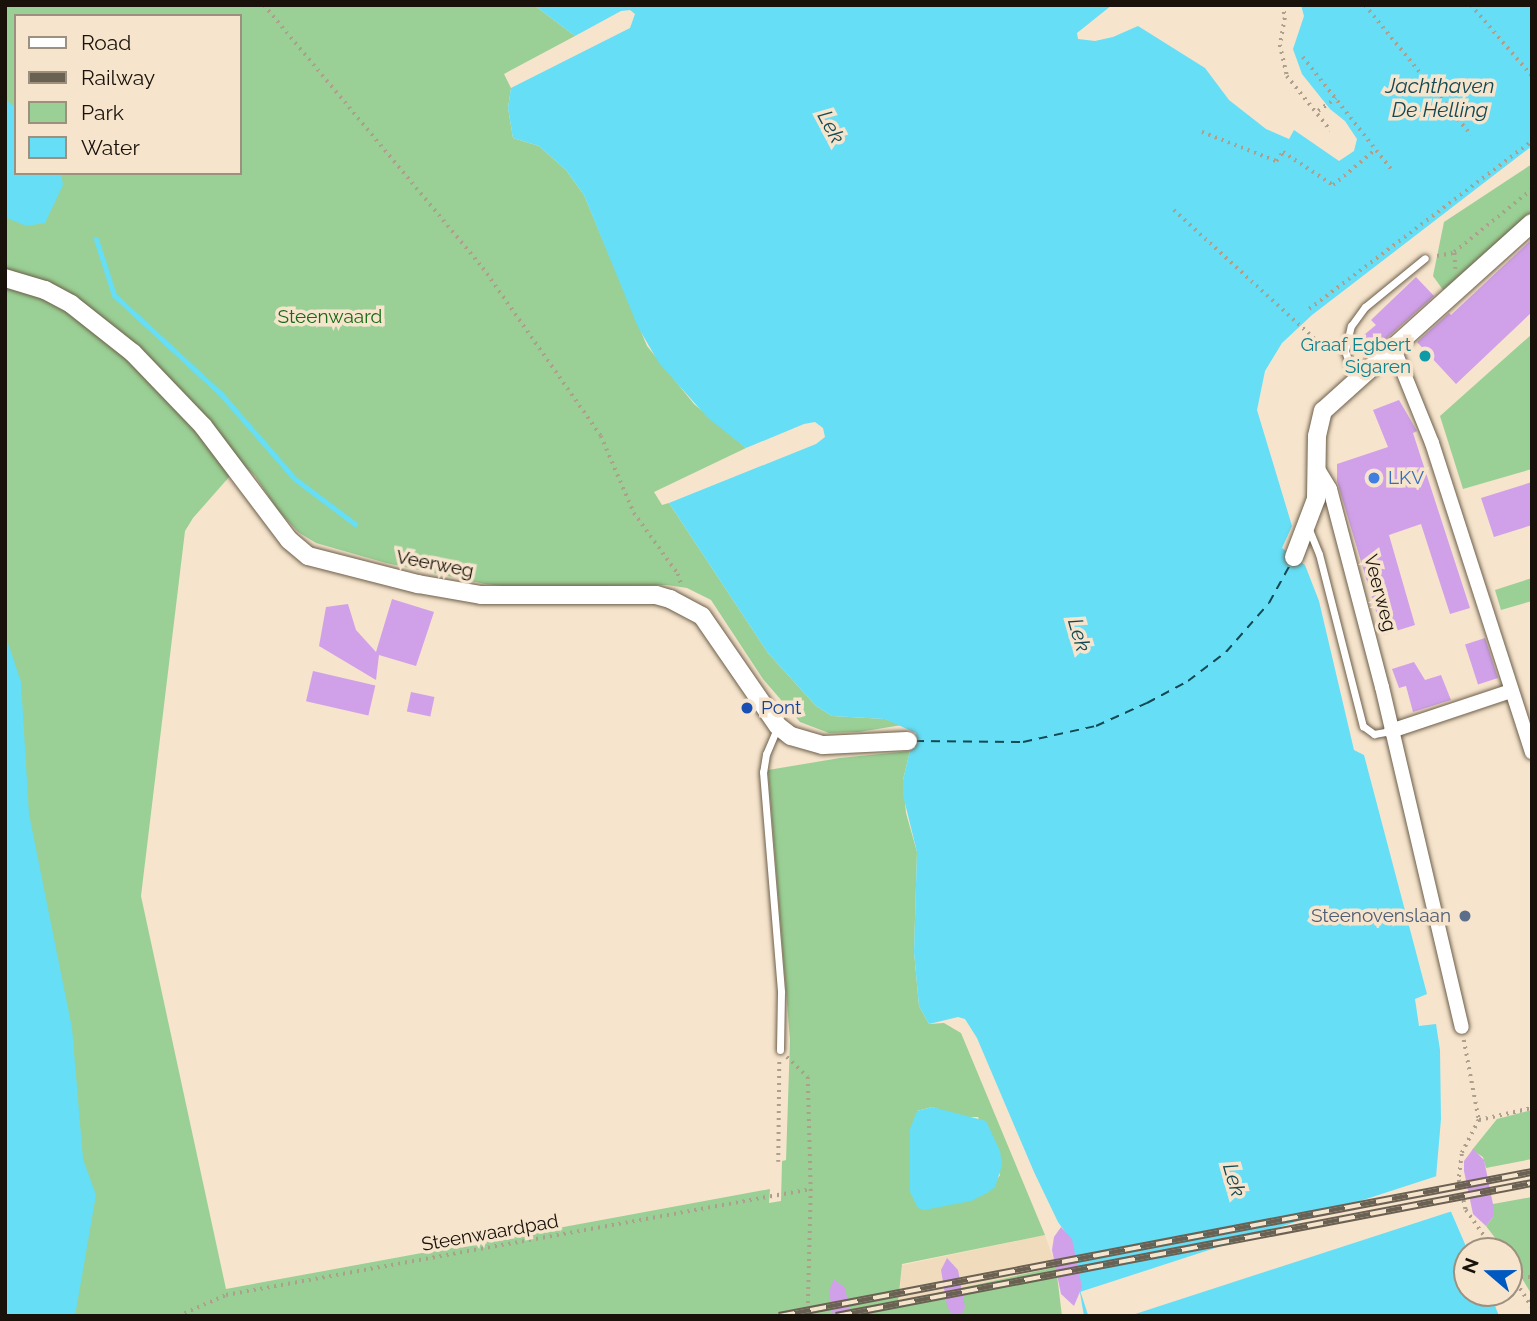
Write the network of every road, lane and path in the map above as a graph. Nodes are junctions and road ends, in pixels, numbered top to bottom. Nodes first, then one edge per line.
1 (264, 5) edge
2 (1283, 5) edge
3 (1365, 5) edge
4 (1471, 5) edge
5 (1303, 57) dead end
6 (1532, 76) edge
7 (1336, 97) junction
8 (1318, 111) dead end
9 (1331, 131) dead end
10 (1202, 132) dead end
11 (1471, 135) dead end
12 (1532, 141) edge
13 (1376, 149) junction
14 (1391, 170) dead end
15 (1532, 189) edge
16 (1174, 211) dead end
17 (1530, 227) edge
18 (1454, 252) junction
19 (1436, 256) dead end
20 (1424, 258) dead end
21 (5, 278) edge
22 (1457, 292) junction
23 (1310, 309) dead end
24 (1315, 339) dead end
25 (1394, 349) junction
26 (1356, 384) junction
27 (1318, 468) junction
28 (1308, 526) junction
29 (1294, 557) dead end
30 (683, 605) junction
31 (1511, 691) junction
32 (779, 726) junction
33 (1391, 731) junction
34 (908, 741) dead end
35 (1531, 747) edge
36 (1461, 1027) joint
37 (780, 1050) junction
38 (1532, 1108) edge
39 (1479, 1120) junction
40 (778, 1162) dead end
41 (811, 1189) junction
42 (1485, 1237) edge
43 (178, 1316) edge
44 (808, 1316) edge

1 - 30 path
2 - 9 path
3 - 11 path
4 - 6 path
5 - 7 path
7 - 8 path
7 - 13 path
10 - 13 path
12 - 23 path
13 - 14 path
15 - 18 path
16 - 24 path
17 - 22 street, Veerweg
18 - 19 path
18 - 22 path
20 - 26 lane
21 - 30 street, Veerweg
22 - 25 street, Veerweg
25 - 26 street, Veerweg
25 - 31 street
26 - 27 street, Veerweg
27 - 28 street, Veerweg
27 - 33 street, Veerweg
28 - 29 street, Veerweg
28 - 33 lane
30 - 32 street, Veerweg
31 - 33 street
31 - 35 street
32 - 34 street, Veerweg
32 - 37 lane
33 - 36 street
36 - 39 path
37 - 40 path
37 - 41 path
38 - 39 path
39 - 42 path
41 - 43 path, Steenwaardpad
41 - 44 path

